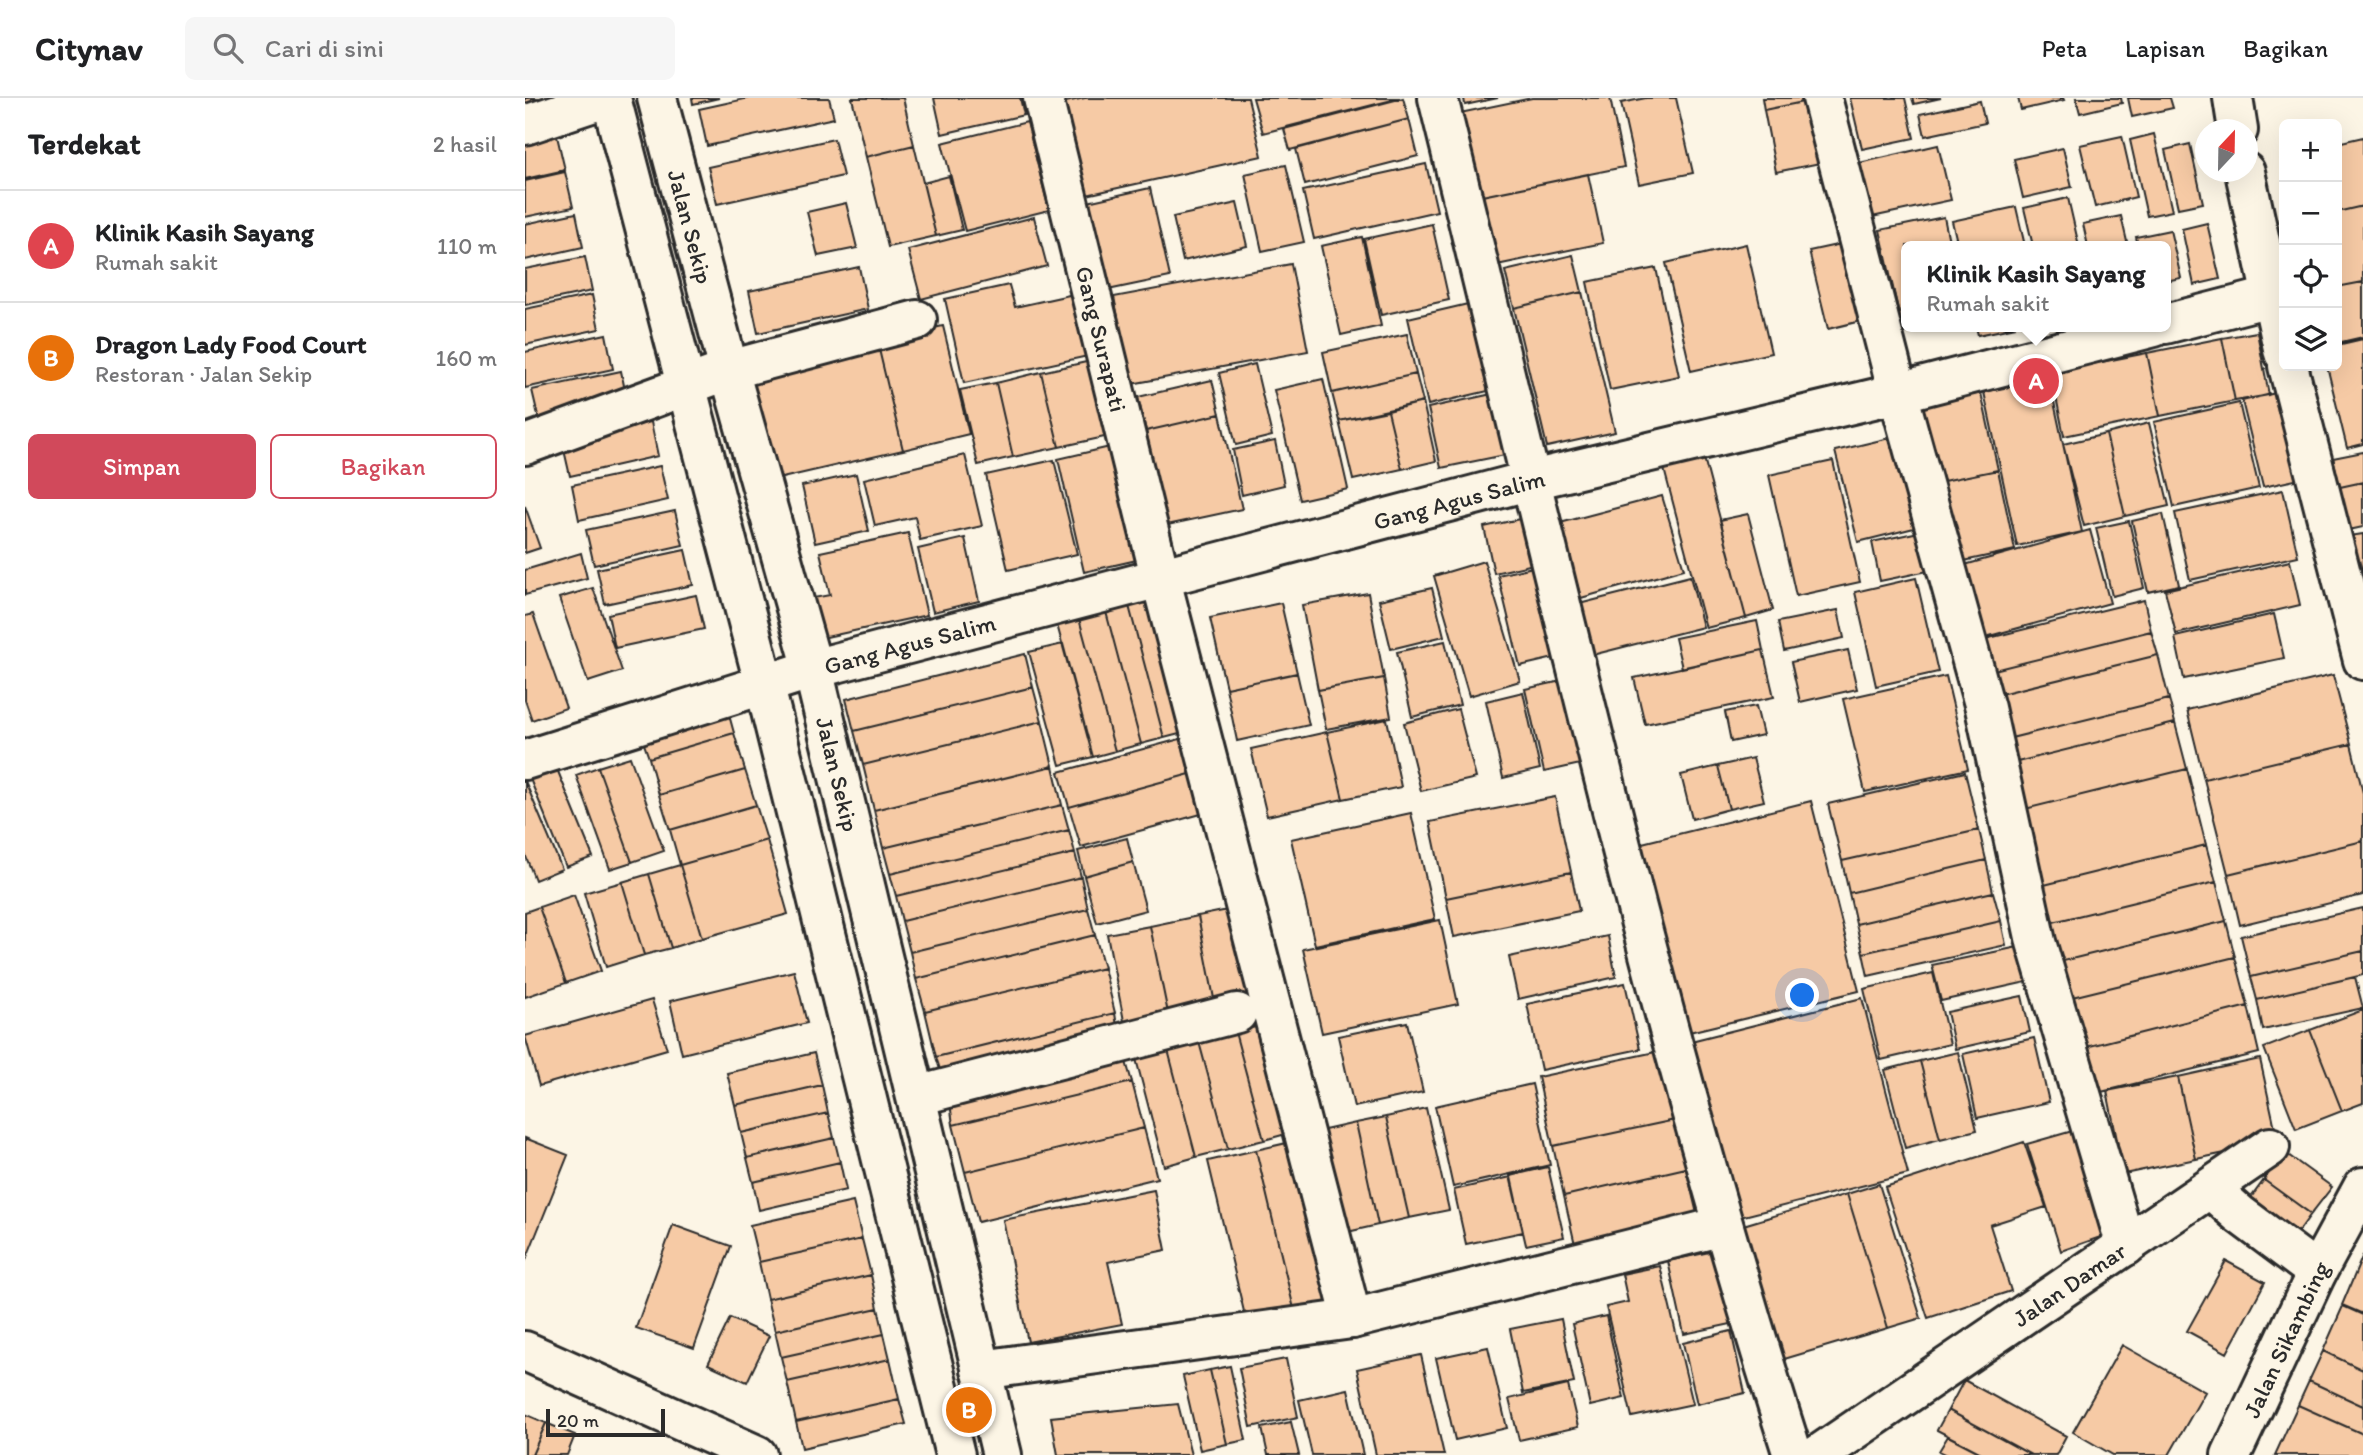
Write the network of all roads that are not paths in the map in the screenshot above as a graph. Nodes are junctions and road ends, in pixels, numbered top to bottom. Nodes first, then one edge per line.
1 (608, 98) edge
2 (657, 98) edge
3 (1043, 98) edge
4 (1439, 98) edge
5 (1822, 98) edge
6 (2232, 98) edge
7 (2236, 119) edge
8 (525, 125) edge
9 (2247, 182) edge
10 (2270, 297) junction
11 (917, 320) dead end
12 (2171, 322) edge
13 (2135, 332) edge
14 (2279, 333) edge
15 (729, 370) junction
16 (2289, 371) edge
17 (686, 386) junction
18 (1898, 393) junction
19 (525, 445) edge
20 (1532, 480) junction
21 (1161, 580) junction
22 (2363, 660) edge
23 (813, 669) junction
24 (764, 683) junction
25 (525, 760) edge
26 (1237, 1013) dead end
27 (918, 1096) junction
28 (2270, 1147) dead end
29 (2211, 1189) junction
30 (2357, 1210) edge
31 (1723, 1226) junction
32 (2126, 1246) junction
33 (2317, 1272) junction
34 (1352, 1319) junction
35 (525, 1351) edge
36 (981, 1370) junction
37 (2236, 1453) edge
38 (757, 1455) edge
39 (955, 1455) edge
40 (1002, 1455) edge
41 (1793, 1455) edge
42 (1818, 1455) edge

1 - 8 street
1 - 17 street, Jalan Sekip
2 - 15 street, Jalan Sekip
3 - 21 street, Gang Surapati
4 - 20 street
5 - 18 street
6 - 7 street
9 - 10 street
10 - 12 street
10 - 14 street
11 - 15 street
13 - 18 street, Gang Agus Salim
15 - 17 street
15 - 23 street, Jalan Sekip
16 - 22 street
17 - 19 street
17 - 24 street, Jalan Sekip
18 - 20 street, Gang Agus Salim
18 - 32 street
20 - 21 street, Gang Agus Salim
20 - 31 street
21 - 23 street, Gang Agus Salim
21 - 34 street, Gang Surapati
23 - 24 street, Gang Agus Salim
23 - 27 street, Jalan Sekip
24 - 25 street, Gang Agus Salim
24 - 39 street, Jalan Sekip
26 - 27 street
27 - 36 street, Jalan Sekip
28 - 29 street, Jalan Damar
29 - 32 street, Jalan Damar
29 - 33 street
30 - 33 street, Jalan Sikambing
31 - 34 street
31 - 41 street
32 - 42 street, Jalan Damar
33 - 37 street, Jalan Sikambing
34 - 36 street
35 - 38 street
36 - 40 street, Jalan Sekip

